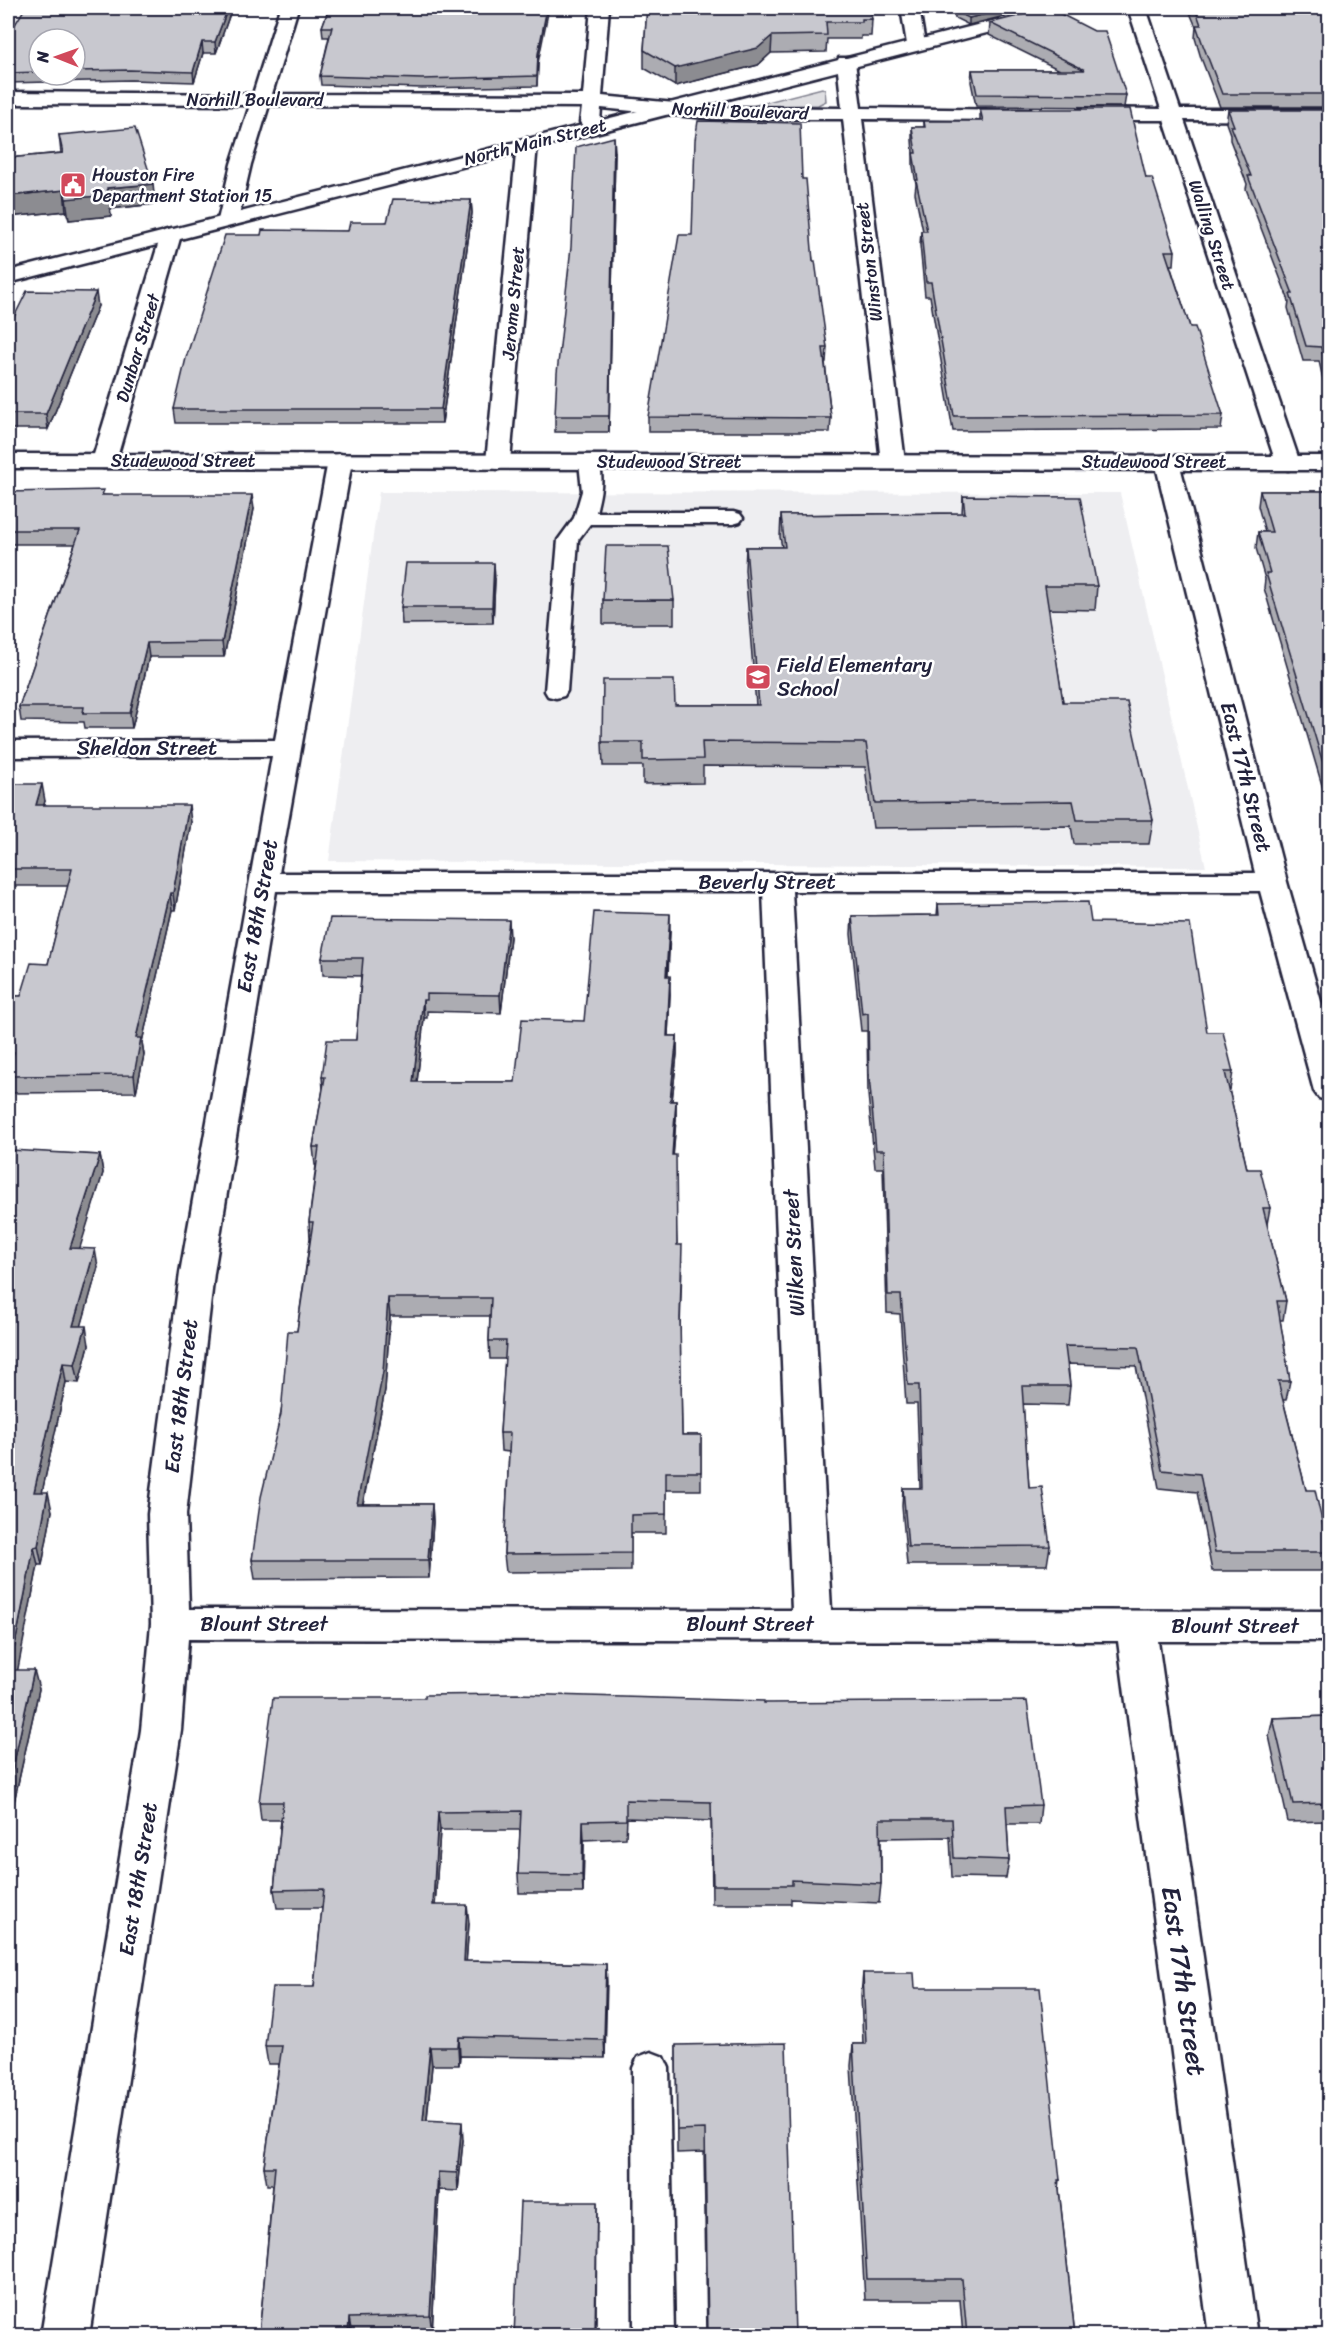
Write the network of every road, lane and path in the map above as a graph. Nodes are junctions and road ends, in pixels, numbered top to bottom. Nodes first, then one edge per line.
1 (289, 8) edge
2 (600, 8) edge
3 (910, 8) edge
4 (1063, 8) edge
5 (1137, 8) edge
6 (916, 44) junction
7 (846, 62) junction
8 (8, 98) edge
9 (261, 100) junction
10 (592, 100) junction
11 (666, 108) junction
12 (852, 113) junction
13 (1040, 114) edge
14 (1063, 114) edge
15 (1171, 114) junction
16 (1329, 115) edge
17 (590, 128) junction
18 (527, 144) junction
19 (228, 220) junction
20 (171, 235) junction
21 (8, 277) edge
22 (8, 461) edge
23 (104, 461) junction
24 (340, 461) junction
25 (498, 462) junction
26 (589, 462) junction
27 (893, 462) junction
28 (1167, 462) junction
29 (1288, 463) junction
30 (1329, 463) edge
31 (584, 518) junction
32 (733, 518) dead end
33 (556, 691) dead end
34 (8, 748) edge
35 (287, 748) junction
36 (263, 882) junction
37 (777, 882) junction
38 (1272, 882) junction
39 (1329, 1091) edge
40 (812, 1623) junction
41 (170, 1624) junction
42 (1136, 1626) junction
43 (1329, 1626) edge
44 (651, 2068) dead end
45 (65, 2336) edge
46 (654, 2336) edge
47 (1233, 2336) edge

1 - 9 street
2 - 10 street
3 - 6 street
4 - 6 street, North Main Street
5 - 15 street, Walling Street
6 - 7 street, North Main Street
7 - 11 street, North Main Street
7 - 12 street, Winston Street
8 - 9 street, Norhill Boulevard
9 - 10 street, Norhill Boulevard
9 - 19 street
10 - 11 street, Norhill Boulevard
10 - 17 street
11 - 12 street, Norhill Boulevard
11 - 17 street, North Main Street
12 - 13 street, Norhill Boulevard
12 - 27 street, Winston Street
14 - 15 street
15 - 16 street
15 - 29 street, Walling Street
17 - 18 street, North Main Street
18 - 19 street, North Main Street
18 - 25 street, Jerome Street
19 - 20 street, North Main Street
20 - 21 street, North Main Street
20 - 23 street, Dunbar Street
22 - 23 street, Studewood Street
23 - 24 street, Studewood Street
24 - 25 street, Studewood Street
24 - 35 street, East 18th Street
25 - 26 street, Studewood Street
26 - 27 street, Studewood Street
26 - 31 lane
27 - 28 street, Studewood Street
28 - 29 street, Studewood Street
28 - 38 street, East 17th Street
29 - 30 street, Studewood Street
31 - 32 lane
31 - 33 lane
34 - 35 street, Sheldon Street
35 - 36 street, East 18th Street
36 - 37 street, Beverly Street
36 - 41 street, East 18th Street
37 - 38 street, Beverly Street
37 - 40 street, Wilken Street
38 - 39 street, East 17th Street
40 - 41 street, Blount Street
40 - 42 street, Blount Street
41 - 45 street, East 18th Street
42 - 43 street, Blount Street
42 - 47 street, East 17th Street
44 - 46 lane

